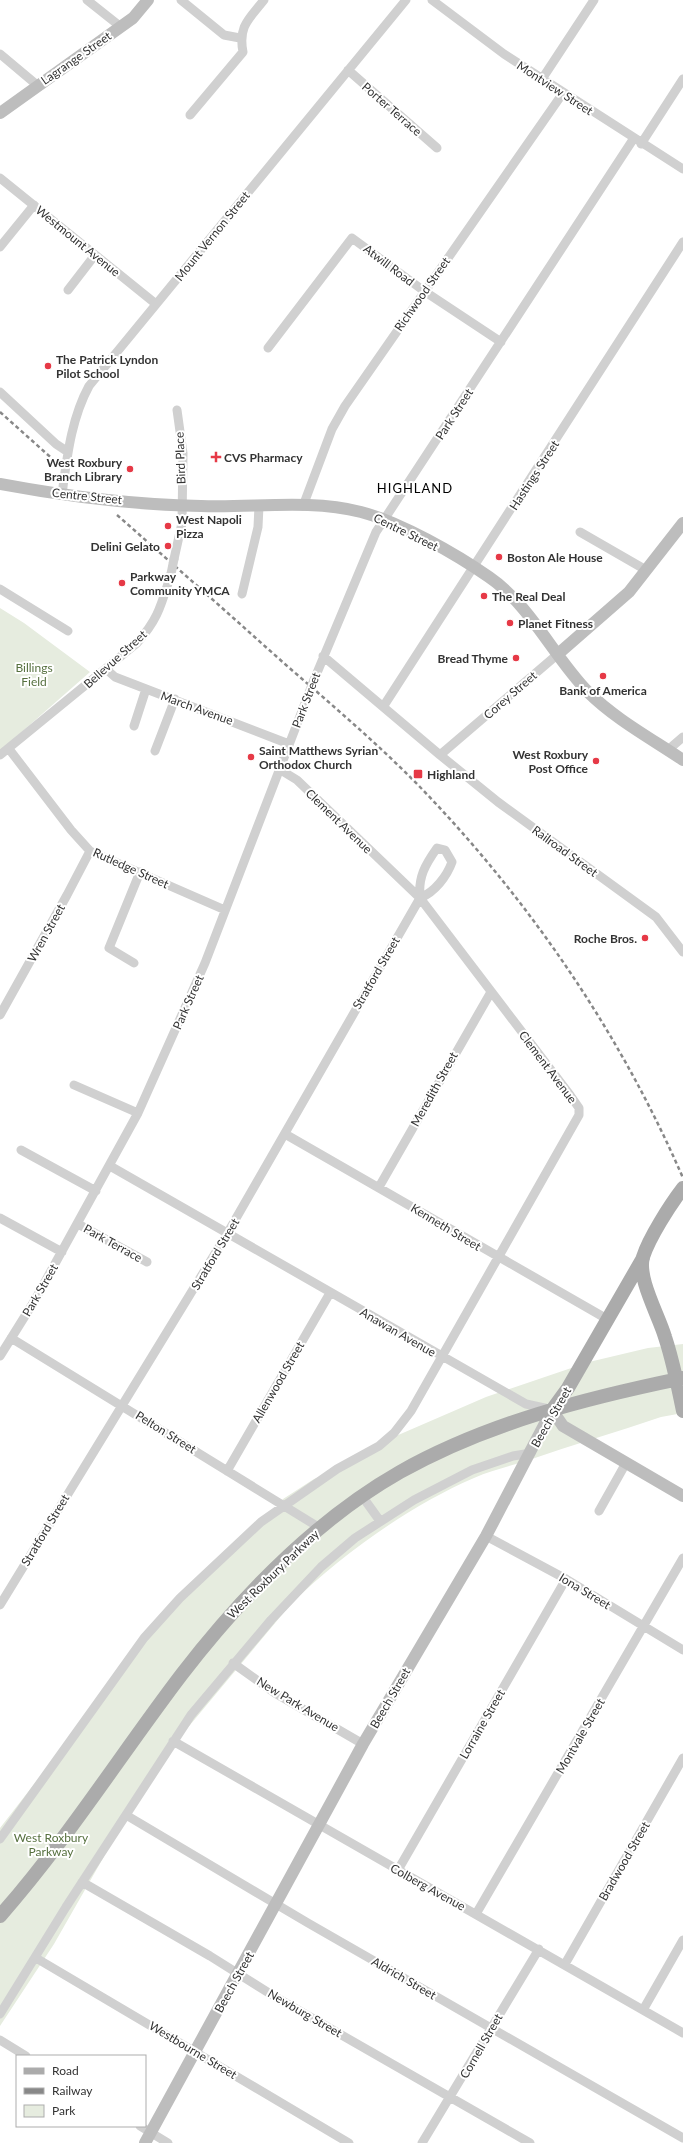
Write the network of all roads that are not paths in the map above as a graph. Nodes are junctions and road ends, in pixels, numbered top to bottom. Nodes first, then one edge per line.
1 (87, 0) edge
2 (148, 0) edge
3 (180, 0) edge
4 (264, 0) edge
5 (406, 0) edge
6 (432, 0) edge
7 (594, 0) edge
8 (121, 27) junction
9 (240, 38) junction
10 (0, 54) edge
11 (348, 70) junction
12 (542, 79) junction
13 (683, 79) edge
14 (37, 85) junction
15 (563, 93) junction
16 (0, 113) edge
17 (190, 115) dead end
18 (638, 141) junction
19 (437, 148) dead end
20 (683, 169) edge
21 (0, 178) edge
22 (34, 205) junction
23 (683, 242) edge
24 (0, 247) edge
25 (95, 255) junction
26 (68, 290) dead end
27 (424, 292) junction
28 (156, 304) junction
29 (501, 342) junction
30 (268, 348) dead end
31 (0, 392) edge
32 (177, 410) dead end
33 (68, 452) junction
34 (0, 484) edge
35 (62, 494) junction
36 (182, 506) junction
37 (259, 506) junction
38 (303, 506) junction
39 (385, 520) junction
40 (683, 524) edge
41 (580, 532) dead end
42 (473, 567) junction
43 (646, 570) junction
44 (0, 589) edge
45 (242, 594) dead end
46 (68, 631) dead end
47 (558, 654) junction
48 (323, 656) junction
49 (106, 669) junction
50 (146, 689) junction
51 (175, 699) junction
52 (383, 707) junction
53 (134, 726) dead end
54 (683, 737) edge
55 (289, 744) junction
56 (9, 748) junction
57 (668, 750) junction
58 (156, 751) dead end
59 (0, 755) edge
60 (440, 755) junction
61 (683, 760) edge
62 (279, 769) junction
63 (90, 850) junction
64 (140, 872) junction
65 (420, 898) junction
66 (225, 910) junction
67 (683, 952) edge
68 (134, 963) dead end
69 (491, 992) junction
70 (0, 1015) edge
71 (74, 1085) dead end
72 (138, 1114) junction
73 (285, 1134) junction
74 (21, 1150) dead end
75 (110, 1166) junction
76 (379, 1187) junction
77 (682, 1189) edge
78 (96, 1191) junction
79 (0, 1218) edge
80 (78, 1224) junction
81 (227, 1234) junction
82 (62, 1252) junction
83 (497, 1258) junction
84 (643, 1258) junction
85 (147, 1262) dead end
86 (330, 1293) junction
87 (607, 1319) junction
88 (11, 1338) junction
89 (0, 1356) edge
90 (441, 1356) junction
91 (680, 1378) edge
92 (123, 1405) junction
93 (552, 1410) junction
94 (683, 1411) edge
95 (531, 1453) junction
96 (626, 1463) junction
97 (227, 1471) junction
98 (362, 1496) junction
99 (683, 1496) edge
100 (282, 1506) junction
101 (599, 1510) dead end
102 (380, 1521) junction
103 (320, 1528) junction
104 (486, 1536) junction
105 (683, 1558) edge
106 (566, 1579) junction
107 (0, 1605) edge
108 (644, 1627) junction
109 (683, 1650) edge
110 (233, 1663) junction
111 (173, 1741) junction
112 (363, 1744) junction
113 (683, 1758) edge
114 (126, 1815) junction
115 (320, 1825) junction
116 (0, 1839) edge
117 (398, 1870) junction
118 (82, 1882) junction
119 (276, 1903) junction
120 (476, 1914) junction
121 (0, 1915) edge
122 (683, 1940) edge
123 (538, 1949) junction
124 (36, 1958) junction
125 (565, 1964) junction
126 (239, 1974) junction
127 (643, 2010) junction
128 (0, 2014) edge
129 (492, 2028) junction
130 (683, 2032) edge
131 (0, 2040) edge
132 (196, 2052) junction
133 (24, 2055) edge
134 (451, 2098) junction
135 (141, 2127) edge
136 (148, 2138) edge
137 (683, 2138) edge
138 (168, 2143) edge
139 (349, 2143) edge
140 (422, 2143) edge
141 (530, 2143) edge

1 - 8 street
2 - 8 street, Lagrange Street
3 - 9 street
4 - 9 street
5 - 11 street, Mount Vernon Street
6 - 12 street, Montview Street
7 - 12 street
8 - 14 street, Lagrange Street
9 - 17 street
10 - 14 street
11 - 19 street, Porter Terrace
11 - 28 street, Mount Vernon Street
12 - 15 street, Montview Street
13 - 18 street, Park Street
14 - 16 street, Lagrange Street
15 - 18 street, Montview Street
15 - 27 street, Richwood Street
18 - 20 street, Montview Street
18 - 29 street, Park Street
21 - 22 street, Westmount Avenue
22 - 24 street
22 - 25 street, Westmount Avenue
23 - 42 street, Hastings Street
25 - 26 street
25 - 28 street, Westmount Avenue
27 - 29 street, Atwill Road
27 - 30 street, Atwill Road
27 - 38 street, Richwood Street
28 - 33 street, Mount Vernon Street
29 - 39 street, Park Street
31 - 33 street
32 - 36 street, Bird Place
33 - 35 street, Mount Vernon Street
34 - 35 street, Centre Street
35 - 36 street, Centre Street
36 - 37 street, Centre Street
36 - 49 street, Bellevue Street, bridge
37 - 38 street, Centre Street
37 - 45 street
38 - 39 street, Centre Street
39 - 42 street, Centre Street
39 - 48 street, Park Street
40 - 43 street, Corey Street
41 - 43 street
42 - 47 street, Centre Street
42 - 52 street, Hastings Street
43 - 47 street, Corey Street
44 - 46 street
47 - 57 street, Centre Street
47 - 60 street, Corey Street
48 - 52 street
48 - 55 street, Park Street, bridge
49 - 50 street, March Avenue
49 - 56 street, Bellevue Street
50 - 51 street, March Avenue
50 - 53 street
51 - 55 street, March Avenue
51 - 58 street
52 - 60 street
54 - 57 street
55 - 62 street, Park Street
56 - 59 street, Bellevue Street
56 - 63 street, Rutledge Street
57 - 61 street, Centre Street
60 - 67 street, Railroad Street
62 - 65 street, Clement Avenue
62 - 66 street, Park Street
63 - 64 street, Rutledge Street
63 - 70 street, Wren Street
64 - 66 street, Rutledge Street
64 - 68 street
65 - 65 street, Stratford Street
65 - 69 street, Clement Avenue
65 - 73 street, Stratford Street
66 - 72 street, Park Street
69 - 76 street, Meredith Street
69 - 83 street, Clement Avenue
71 - 72 street
72 - 75 street, Park Street
73 - 76 street, Kenneth Street
73 - 81 street, Stratford Street
74 - 78 street
75 - 78 street, Park Street
75 - 81 street, Anawan Avenue
76 - 83 street, Kenneth Street
77 - 84 main road, Beech Street
78 - 80 street, Park Street
79 - 82 street
80 - 82 street, Park Street
80 - 85 street, Park Terrace
81 - 86 street, Anawan Avenue
81 - 92 street, Stratford Street
82 - 88 street, Park Street
83 - 87 street, Kenneth Street
83 - 90 street, Clement Avenue
84 - 87 main road, Beech Street
84 - 91 main road
86 - 90 street, Anawan Avenue
86 - 97 street, Allenwood Street
87 - 93 main road, Beech Street
88 - 89 street, Park Street
88 - 92 street, Pelton Street
90 - 93 street, Anawan Avenue
90 - 100 street, Clement Avenue
91 - 93 main road, West Roxbury Parkway
91 - 94 main road
92 - 97 street, Pelton Street
92 - 107 street, Stratford Street
93 - 95 street, Beech Street
93 - 96 street
93 - 98 main road, West Roxbury Parkway
95 - 102 street
95 - 104 street, Beech Street
96 - 99 street
96 - 101 street
97 - 100 street, Pelton Street
98 - 102 street
98 - 103 main road, West Roxbury Parkway
100 - 103 street, Pelton Street
100 - 116 street
102 - 110 street
103 - 121 main road, West Roxbury Parkway
104 - 106 street, Iona Street
104 - 112 street, Beech Street
105 - 108 street, Montvale Street
106 - 108 street, Iona Street
106 - 117 street, Lorraine Street
108 - 109 street, Iona Street
108 - 120 street, Montvale Street
110 - 111 street
110 - 112 street, New Park Avenue
111 - 114 street
111 - 115 street, Colberg Avenue
112 - 115 street, Beech Street
113 - 125 street, Bradwood Street
114 - 118 street
114 - 119 street, Aldrich Street
115 - 117 street, Colberg Avenue
115 - 119 street, Beech Street
117 - 120 street, Colberg Avenue
118 - 124 street
118 - 126 street, Newburg Street
119 - 126 street, Beech Street
119 - 129 street, Aldrich Street
120 - 123 street, Colberg Avenue
122 - 127 street
123 - 125 street, Colberg Avenue
123 - 129 street, Cornell Street
124 - 128 street
124 - 132 street, Westbourne Street
125 - 127 street, Colberg Avenue
126 - 132 street, Beech Street
126 - 134 street, Newburg Street
127 - 130 street, Colberg Avenue
129 - 134 street, Cornell Street
129 - 137 street, Aldrich Street
131 - 133 street
132 - 136 street, Beech Street
132 - 139 street, Westbourne Street
134 - 140 street, Cornell Street
134 - 141 street, Newburg Street
135 - 136 street
136 - 138 street

